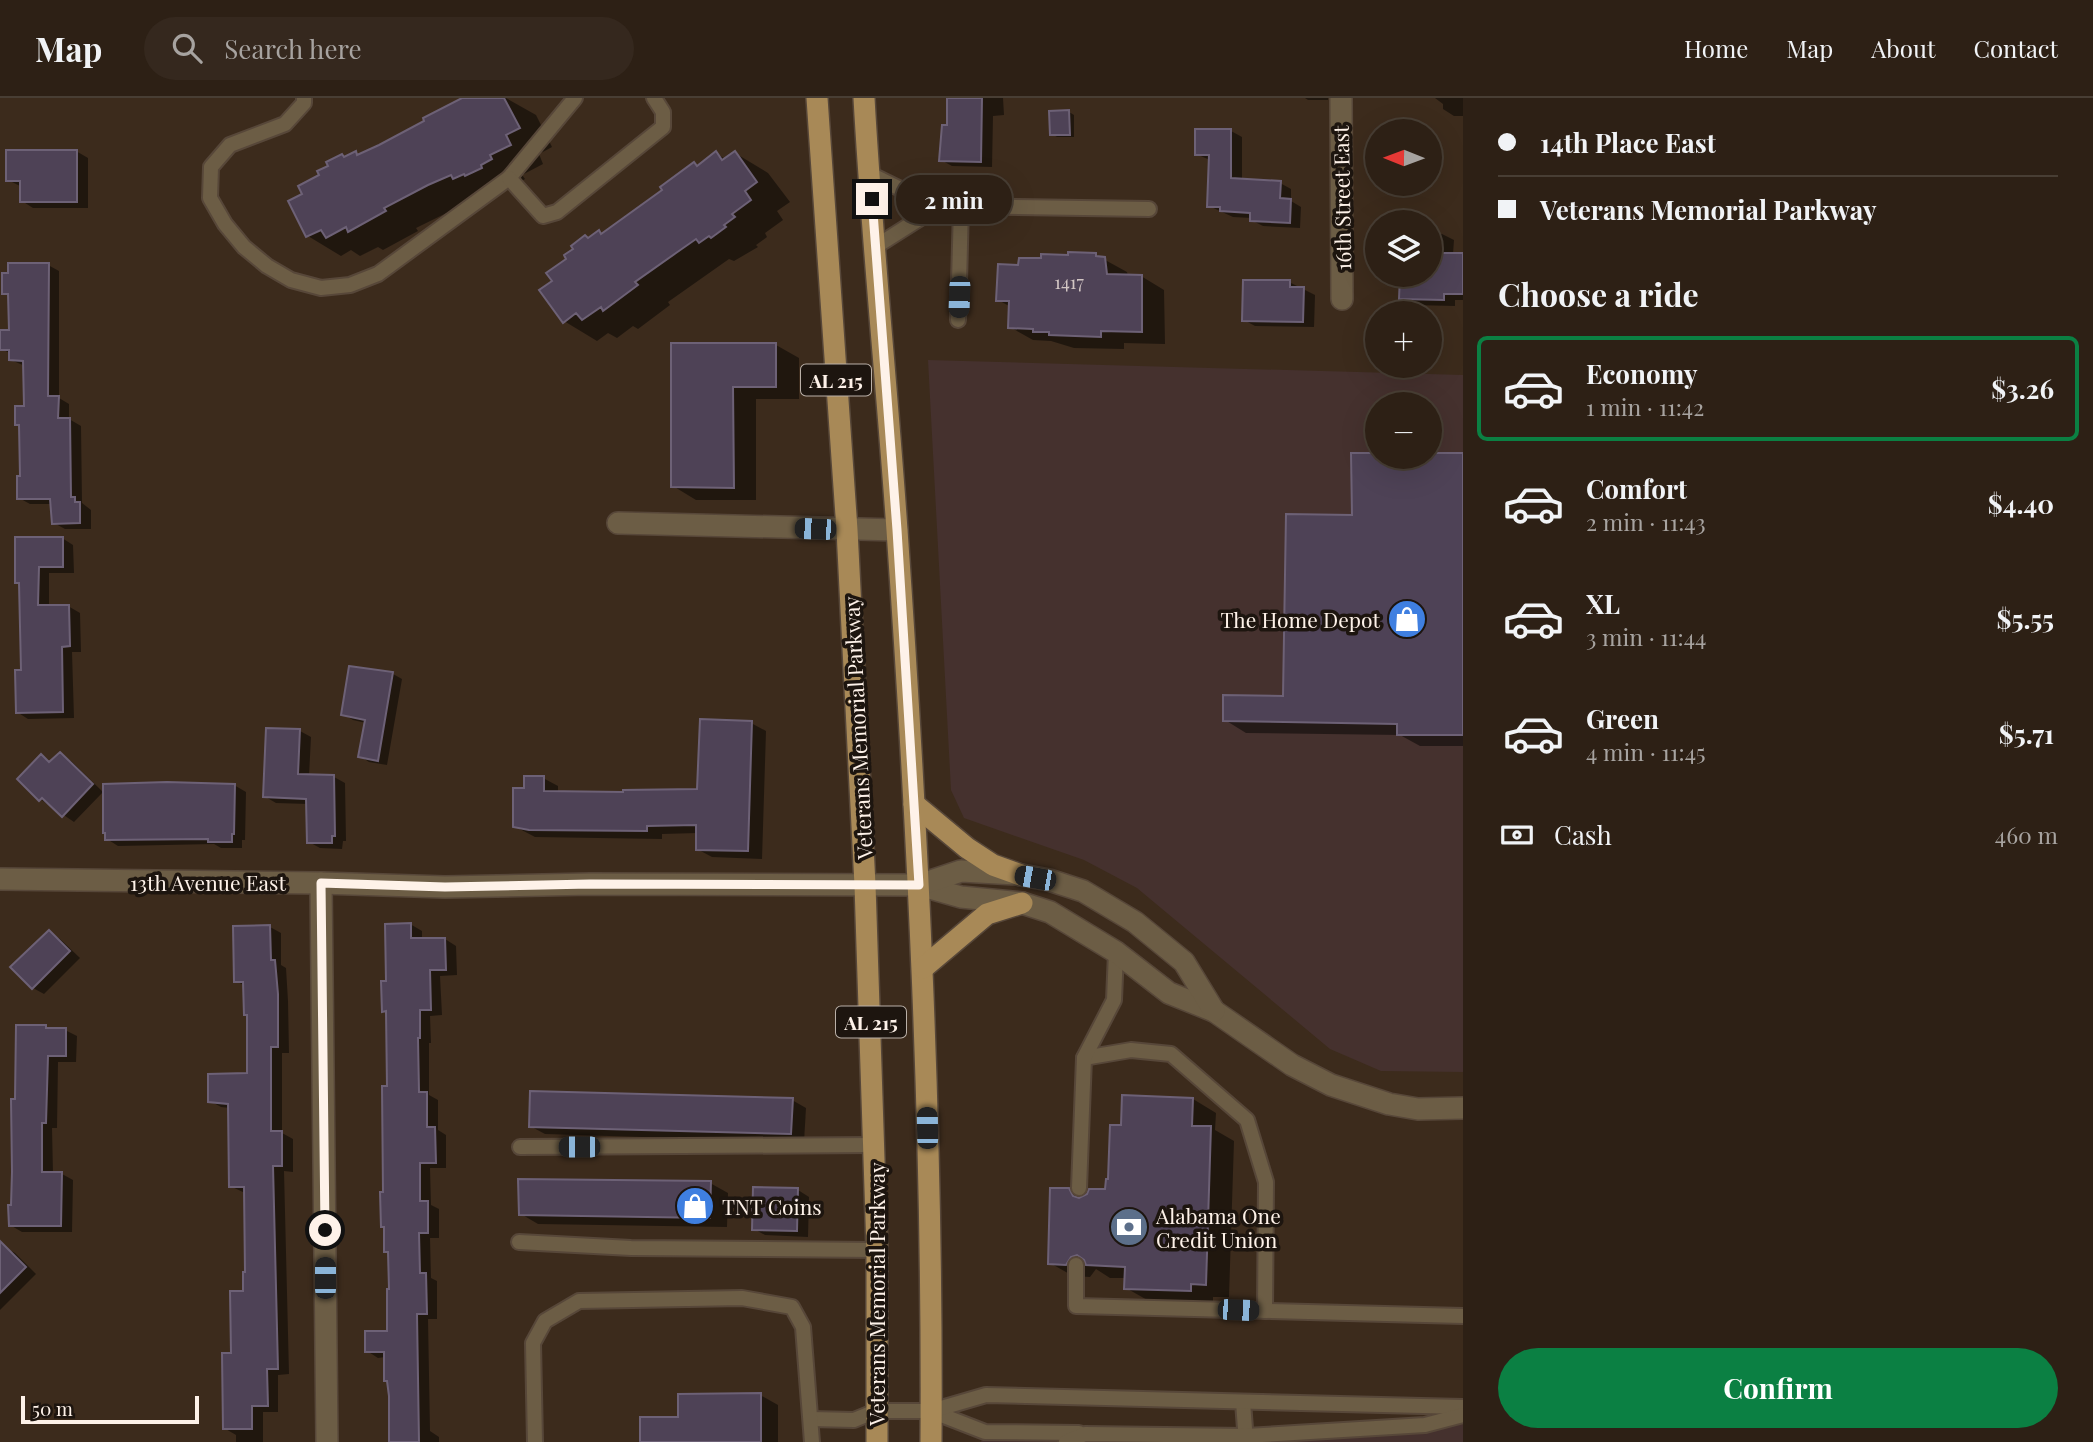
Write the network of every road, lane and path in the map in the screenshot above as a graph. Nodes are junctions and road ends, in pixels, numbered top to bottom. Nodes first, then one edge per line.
1 (304, 98) edge
2 (575, 98) edge
3 (654, 98) edge
4 (817, 98) edge
5 (864, 98) edge
6 (1340, 98) edge
7 (870, 174) junction
8 (509, 178) junction
9 (957, 206) junction
10 (1149, 208) dead end
11 (875, 247) junction
12 (1342, 299) dead end
13 (958, 320) dead end
14 (618, 523) dead end
15 (847, 530) junction
16 (897, 530) junction
17 (914, 803) junction
18 (1021, 875) junction
19 (0, 879) edge
20 (321, 883) junction
21 (919, 885) junction
22 (866, 886) junction
23 (1022, 904) junction
24 (1116, 952) junction
25 (923, 968) junction
26 (1214, 1011) junction
27 (1084, 1058) junction
28 (1463, 1108) edge
29 (874, 1145) junction
30 (520, 1147) dead end
31 (1079, 1188) dead end
32 (519, 1242) dead end
33 (877, 1250) junction
34 (1076, 1265) dead end
35 (1265, 1311) junction
36 (1463, 1316) edge
37 (1243, 1402) junction
38 (1463, 1407) edge
39 (931, 1410) junction
40 (877, 1411) junction
41 (1463, 1415) edge
42 (811, 1419) junction
43 (1319, 1432) junction
44 (1085, 1434) junction
45 (1188, 1439) edge
46 (1246, 1439) edge
47 (327, 1442) edge
48 (535, 1442) edge
49 (812, 1442) edge
50 (877, 1442) edge
51 (931, 1442) edge
52 (1066, 1442) edge
53 (1301, 1442) edge

1 - 8 lane
2 - 8 lane
3 - 8 lane
4 - 15 main road, Veterans Memorial Parkway / AL 215
5 - 7 main road, AL 215
6 - 12 street, 16th Street East
7 - 9 lane
7 - 11 main road, AL 215
9 - 10 lane
9 - 11 lane
9 - 13 lane
11 - 16 main road, AL 215
14 - 15 street
15 - 16 street
15 - 22 main road, Veterans Memorial Parkway / AL 215
16 - 17 main road, AL 215
17 - 18 main road
17 - 21 main road, AL 215
18 - 21 street, 13th Avenue East
18 - 26 street, 13th Avenue East
19 - 20 street, 13th Avenue East
20 - 22 street, 13th Avenue East
20 - 47 street
21 - 22 street, 13th Avenue East
21 - 23 street, 13th Avenue East
21 - 25 main road, AL 215
22 - 29 main road, Veterans Memorial Parkway / AL 215
23 - 24 street, 13th Avenue East
23 - 25 main road
24 - 26 street, 13th Avenue East
24 - 27 lane
25 - 39 main road, AL 215
26 - 28 street, 13th Avenue East
27 - 31 lane
27 - 35 lane
29 - 30 lane
29 - 33 main road, Veterans Memorial Parkway / AL 215
32 - 33 lane
33 - 40 main road, Veterans Memorial Parkway / AL 215
34 - 35 lane
35 - 36 lane
37 - 38 lane
37 - 39 lane
37 - 46 lane
39 - 40 lane
39 - 44 lane
39 - 51 main road, AL 215
40 - 42 lane
40 - 50 main road, Veterans Memorial Parkway / AL 215
41 - 43 lane
42 - 48 lane
42 - 49 lane
43 - 46 lane
43 - 53 lane
44 - 45 lane
44 - 52 lane
45 - 46 lane

